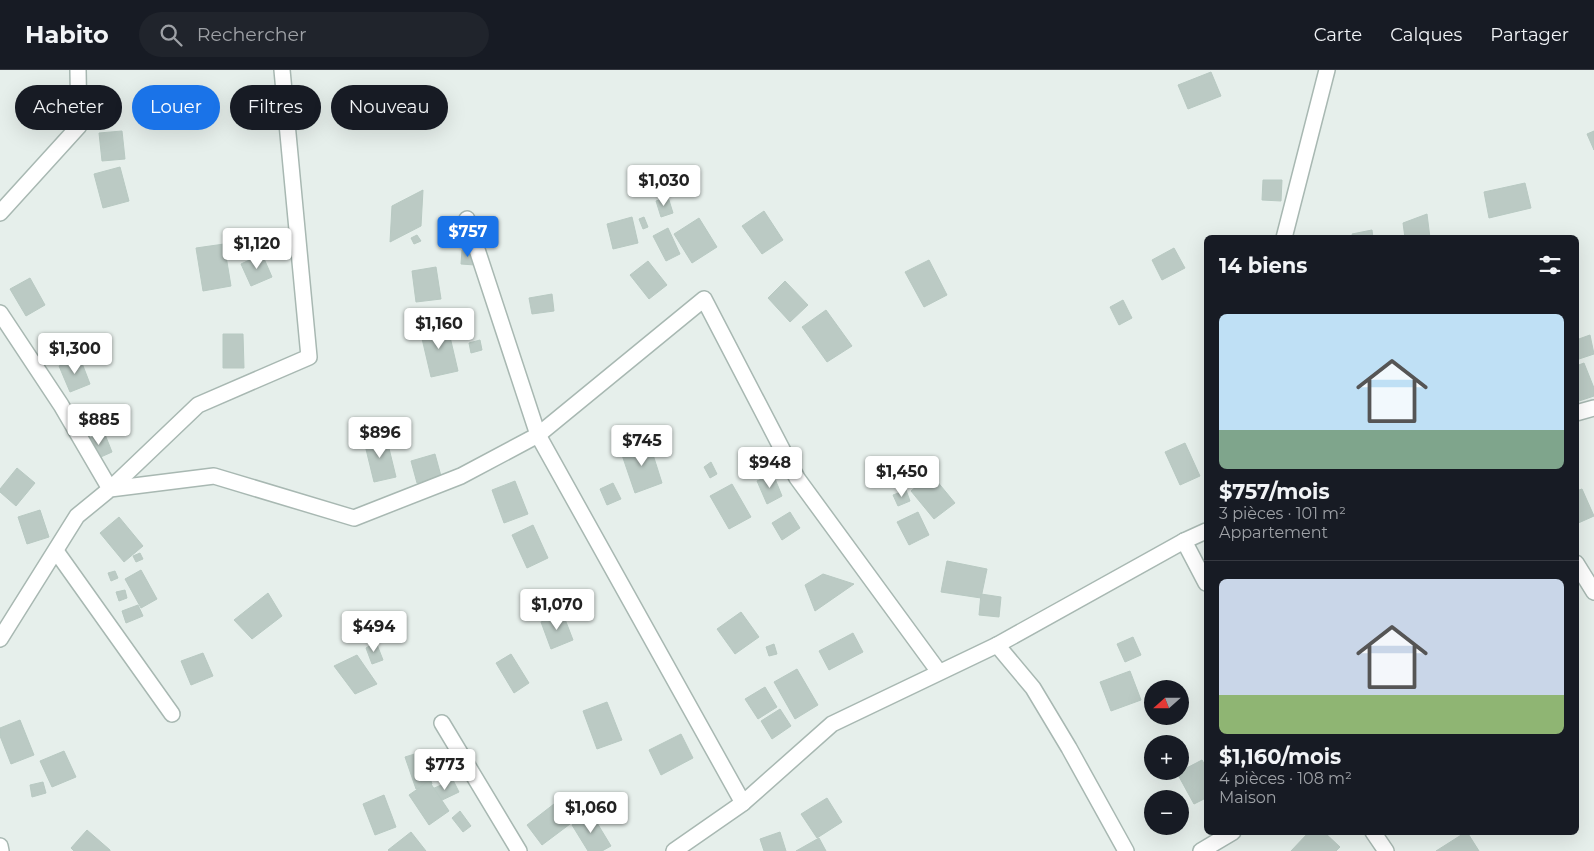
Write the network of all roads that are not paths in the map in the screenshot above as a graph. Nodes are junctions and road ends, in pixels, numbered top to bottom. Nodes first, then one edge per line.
1 (78, 70) edge
2 (282, 70) edge
3 (1327, 70) edge
4 (0, 213) edge
5 (467, 219) dead end
6 (1285, 235) edge
7 (0, 313) edge
8 (1594, 408) edge
9 (1579, 412) edge
10 (538, 435) junction
11 (110, 489) junction
12 (1204, 532) edge
13 (1184, 541) junction
14 (56, 551) junction
15 (1579, 569) edge
16 (1204, 579) edge
17 (1594, 592) edge
18 (0, 639) edge
19 (997, 645) junction
20 (939, 672) junction
21 (172, 714) dead end
22 (442, 723) dead end
23 (743, 802) junction
24 (1228, 835) edge
25 (1375, 835) edge
26 (0, 846) edge
27 (2, 851) edge
28 (519, 851) edge
29 (674, 851) edge
30 (1126, 851) edge
31 (1201, 851) edge
32 (1386, 851) edge

1 - 4 street
2 - 11 street
3 - 6 street
5 - 10 street
7 - 11 street
8 - 9 street
10 - 11 street
10 - 20 street
10 - 23 street
11 - 14 street
12 - 13 street
13 - 16 street
13 - 19 street
14 - 18 street
14 - 21 street
15 - 17 street
19 - 20 street
19 - 30 street
20 - 23 street
22 - 28 street
23 - 29 street
24 - 31 street
25 - 32 street
26 - 27 street

